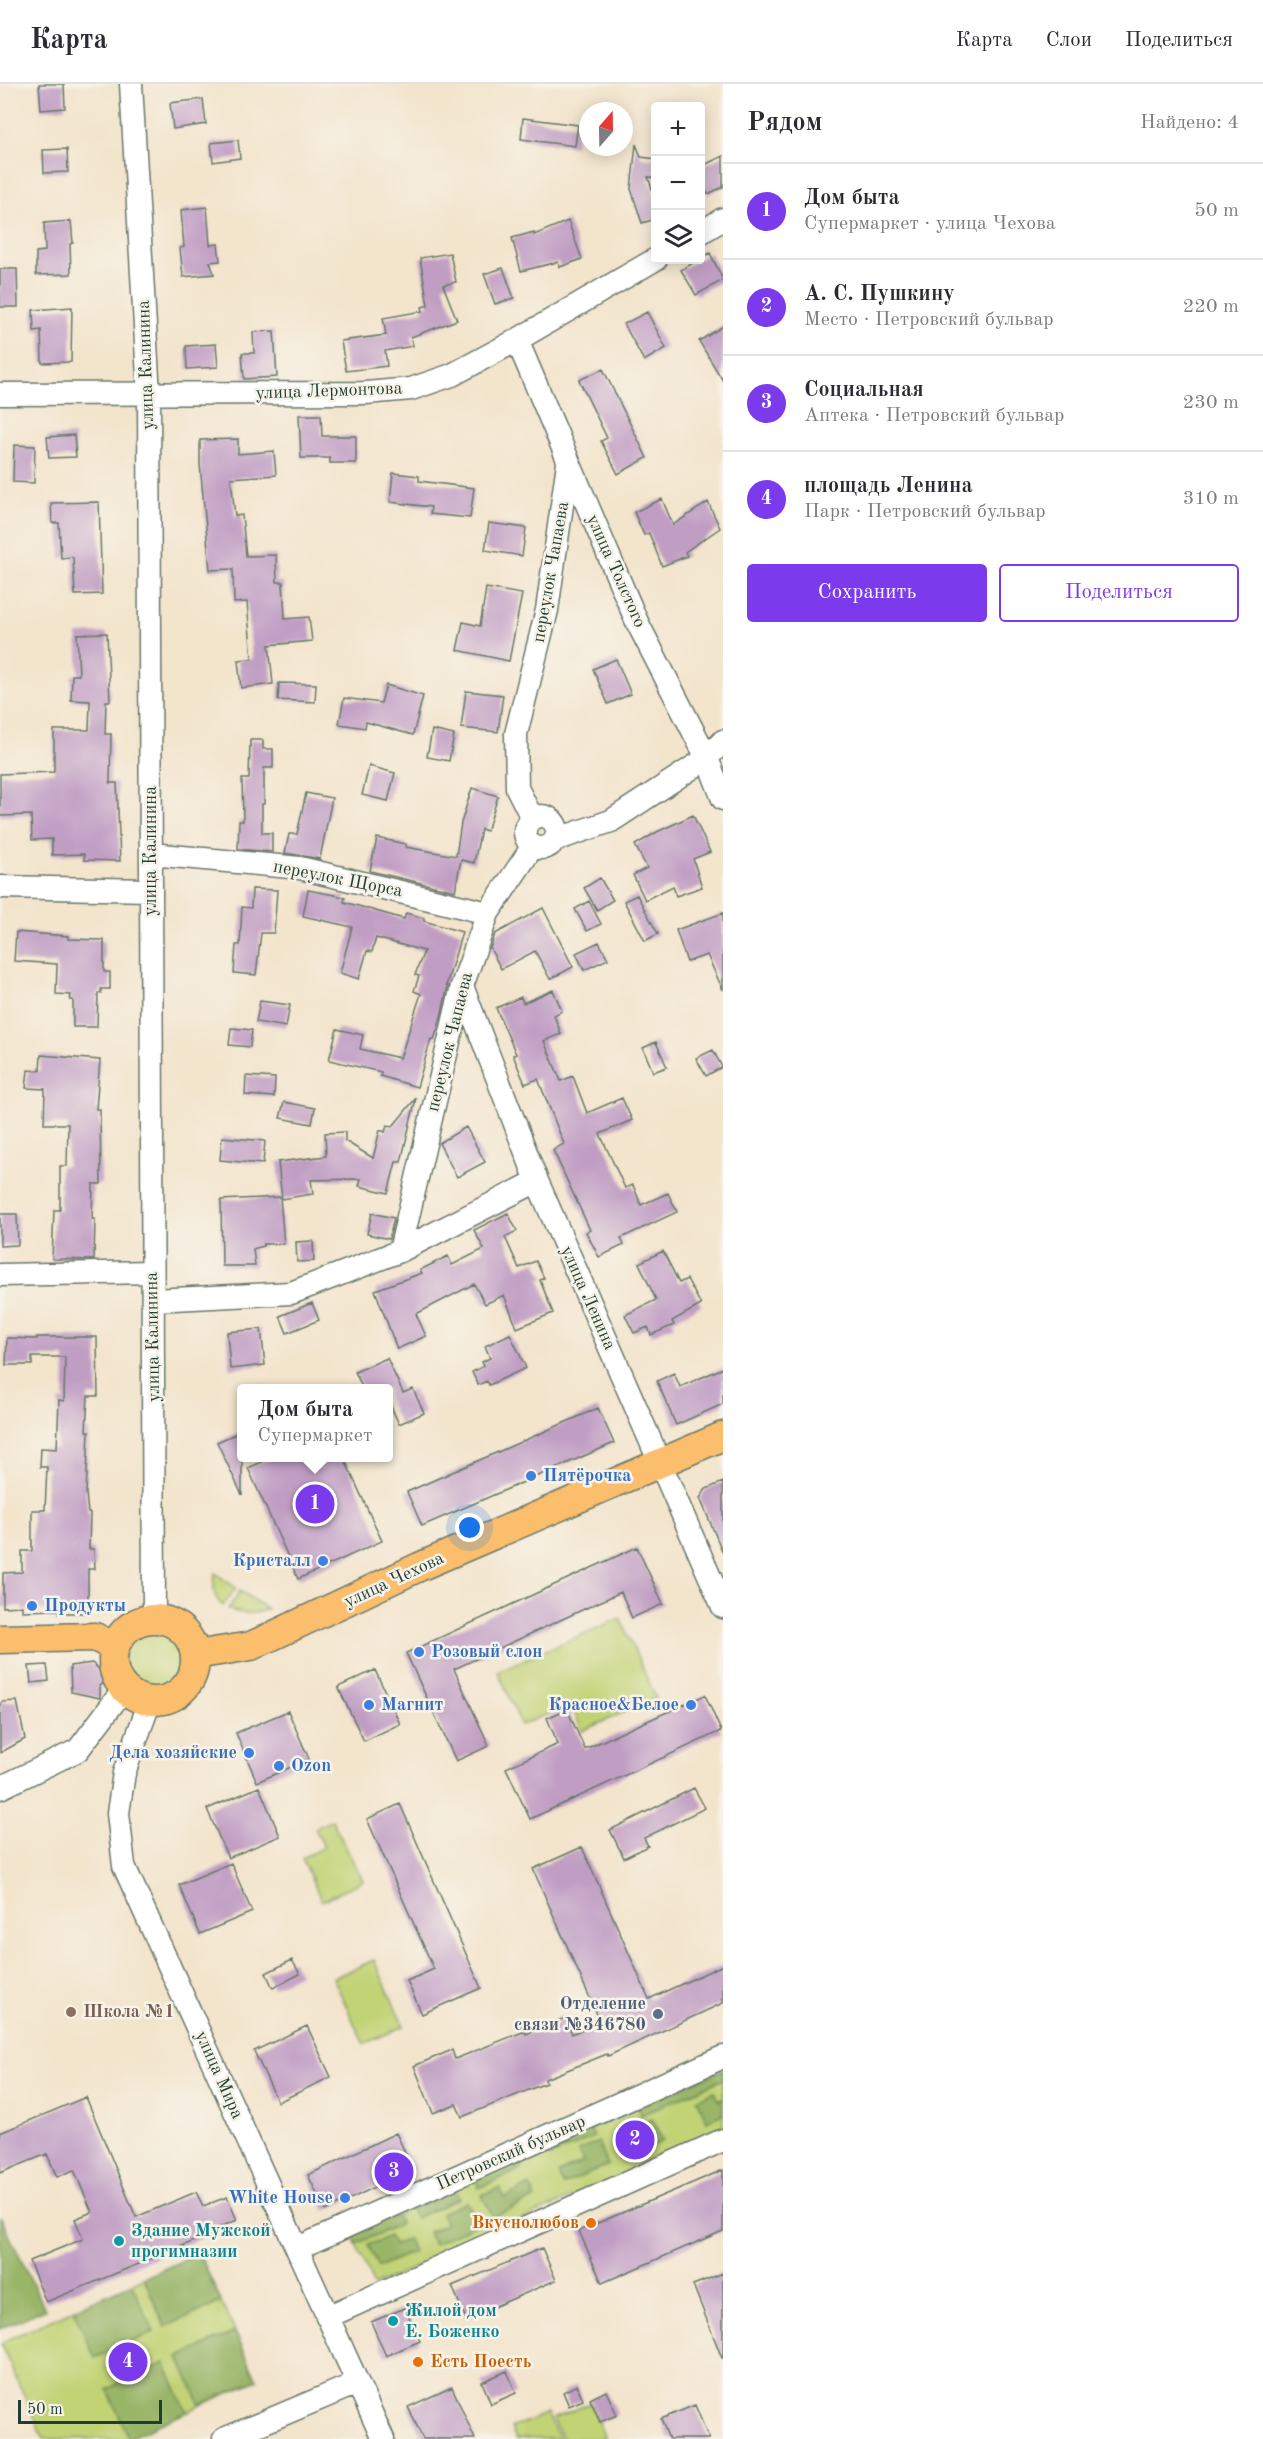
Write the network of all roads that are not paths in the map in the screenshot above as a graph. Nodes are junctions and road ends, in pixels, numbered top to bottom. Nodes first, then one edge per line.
1 (131, 84) edge
2 (723, 219) edge
3 (705, 229) edge
4 (651, 262) edge
5 (517, 340) junction
6 (0, 394) edge
7 (149, 395) junction
8 (568, 463) junction
9 (723, 741) edge
10 (707, 758) junction
11 (723, 798) edge
12 (532, 818) junction
13 (555, 840) junction
14 (533, 846) junction
15 (151, 854) junction
16 (0, 887) edge
17 (151, 890) junction
18 (488, 913) junction
19 (462, 986) junction
20 (537, 1181) junction
21 (400, 1251) junction
22 (152, 1272) junction
23 (0, 1275) edge
24 (153, 1300) junction
25 (723, 1436) edge
26 (661, 1464) junction
27 (723, 1607) edge
28 (154, 1618) junction
29 (0, 1639) edge
30 (114, 1647) junction
31 (195, 1655) junction
32 (124, 1689) junction
33 (150, 1701) junction
34 (0, 1788) edge
35 (723, 2057) edge
36 (723, 2140) edge
37 (298, 2248) junction
38 (327, 2317) junction
39 (357, 2383) junction
40 (224, 2439) edge
41 (383, 2439) edge

1 - 7 street, улица Калинина
2 - 3 street
4 - 5 street, улица Лермонтова
5 - 7 street, улица Лермонтова
5 - 8 street, улица Толстого
6 - 7 street, улица Лермонтова
7 - 15 street, улица Калинина
8 - 10 street, улица Толстого
8 - 12 street, переулок Чапаева
9 - 10 street
10 - 11 street, улица Толстого
10 - 13 street
12 - 13 street
12 - 14 street
13 - 14 street
14 - 18 street, переулок Чапаева
15 - 17 street, улица Калинина
15 - 18 street, переулок Щорса
16 - 17 street
17 - 22 street, улица Калинина
18 - 19 street, переулок Чапаева
19 - 20 street, улица Ленина
19 - 21 street, переулок Чапаева
20 - 21 street
20 - 26 street, улица Ленина
21 - 24 street
22 - 23 street
22 - 24 street, улица Калинина
24 - 28 street, улица Калинина
25 - 26 main road, улица Чехова
26 - 27 street, улица Ленина
26 - 31 main road, улица Чехова
28 - 30 main road
28 - 31 main road
29 - 30 main road
30 - 32 main road
31 - 33 main road
32 - 33 main road
32 - 34 street
33 - 37 street, улица Мира
35 - 37 street, Петровский бульвар
36 - 38 street
37 - 38 street, улица Мира
38 - 39 street, улица Мира
39 - 40 street
39 - 41 street, улица Мира

